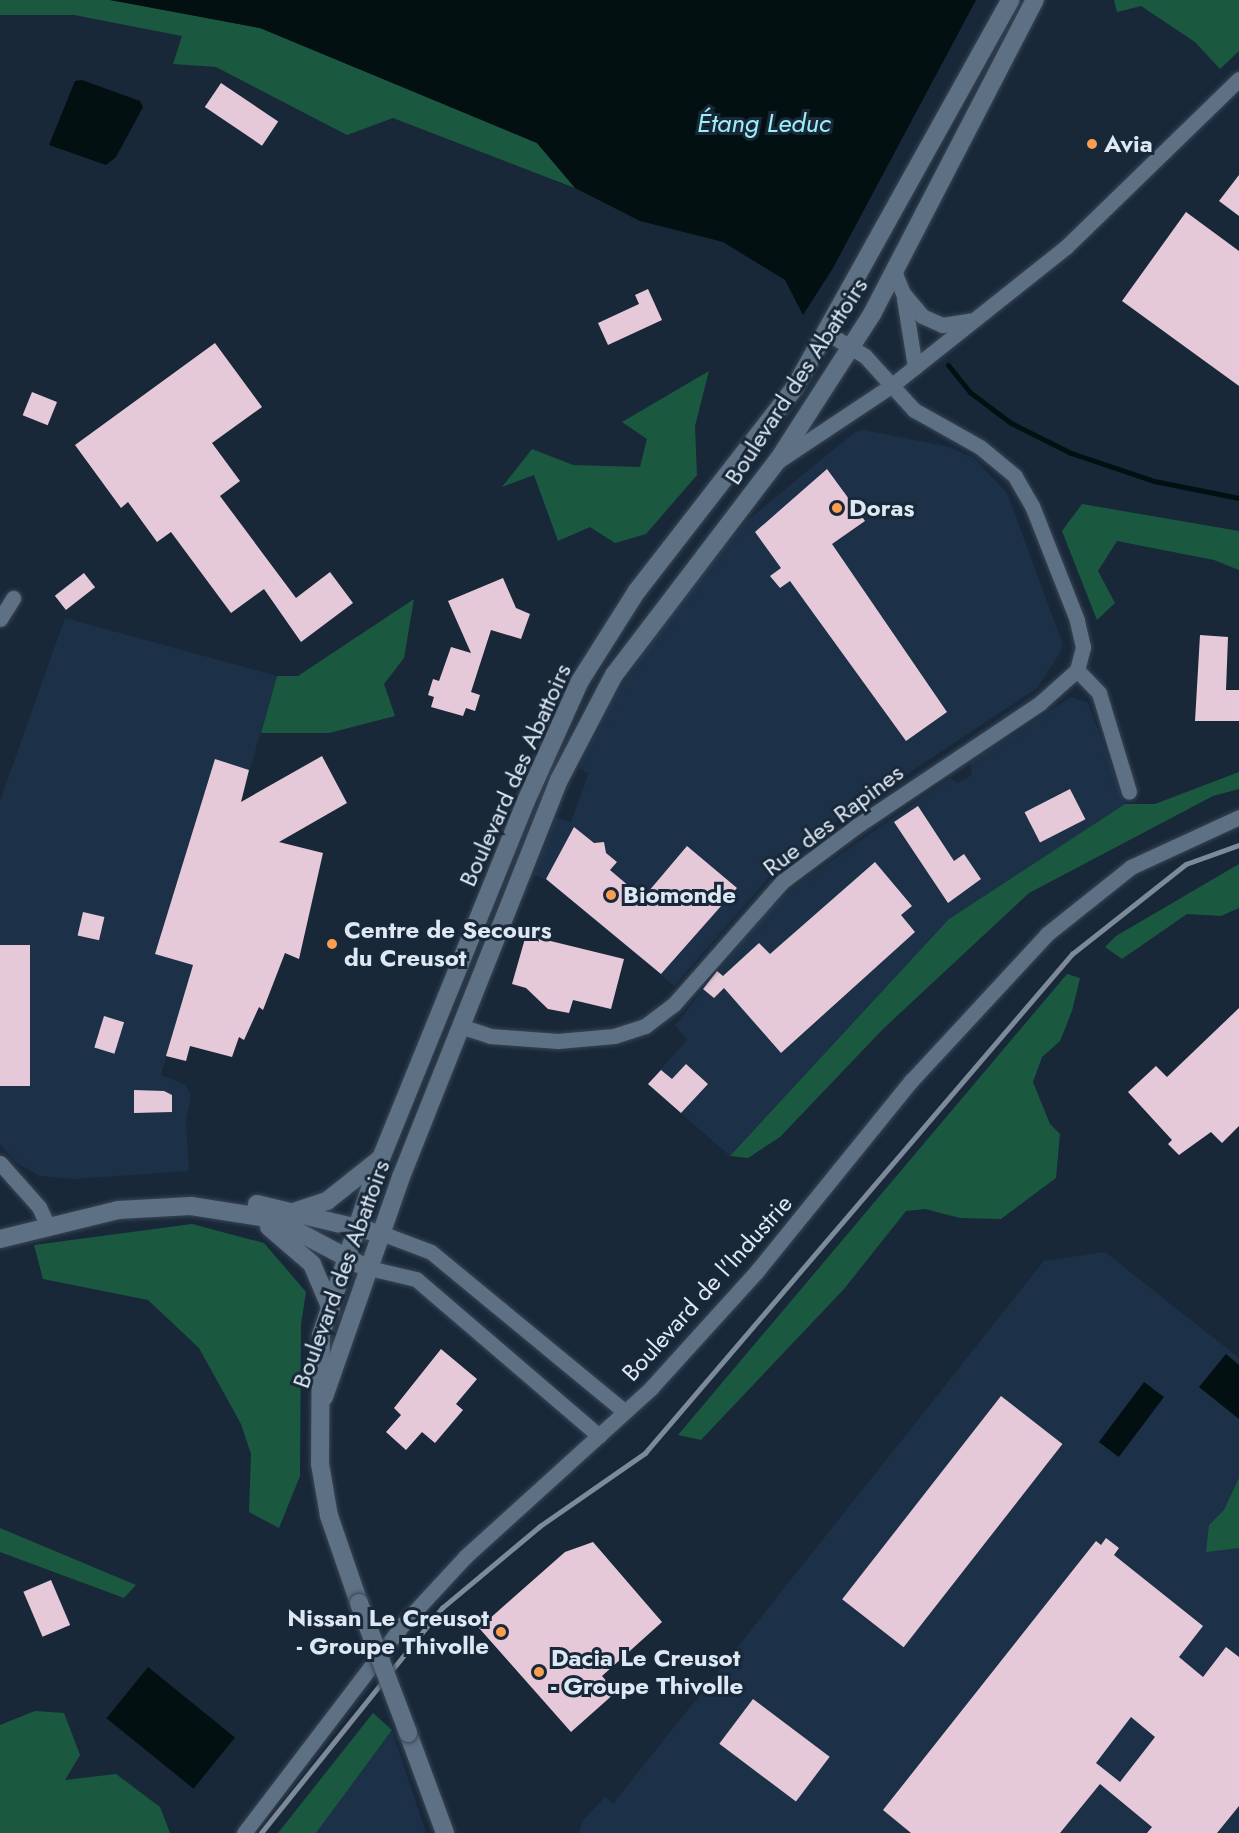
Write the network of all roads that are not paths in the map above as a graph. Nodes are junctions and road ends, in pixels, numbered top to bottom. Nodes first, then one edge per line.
1 (1010, 0) edge
2 (1035, 0) edge
3 (1239, 79) edge
4 (894, 271) junction
5 (903, 293) junction
6 (976, 319) junction
7 (828, 333) junction
8 (852, 345) junction
9 (915, 367) junction
10 (891, 386) junction
11 (778, 460) junction
12 (13, 597) dead end
13 (0, 619) edge
14 (1077, 670) junction
15 (1129, 792) dead end
16 (1239, 817) edge
17 (460, 1026) junction
18 (382, 1157) junction
19 (0, 1163) edge
20 (213, 1209) junction
21 (295, 1212) junction
22 (247, 1214) junction
23 (47, 1224) junction
24 (359, 1228) junction
25 (381, 1233) junction
26 (0, 1239) edge
27 (348, 1260) junction
28 (369, 1268) junction
29 (331, 1309) junction
30 (321, 1407) junction
31 (625, 1412) junction
32 (599, 1436) junction
33 (244, 1833) edge
34 (446, 1833) edge

1 - 7 street, Boulevard des Abattoirs
2 - 4 street, Boulevard des Abattoirs
3 - 6 street
4 - 5 street
4 - 8 street, Boulevard des Abattoirs
5 - 6 street
5 - 9 street
6 - 9 street
7 - 8 street
7 - 18 street, Boulevard des Abattoirs
8 - 10 street
8 - 11 street, Boulevard des Abattoirs
9 - 10 street
10 - 11 street
10 - 14 street
11 - 17 street, Boulevard des Abattoirs
12 - 13 street
14 - 15 street
14 - 17 street, Rue des Rapines
16 - 31 street, Boulevard de l'Industrie
17 - 25 street, Boulevard des Abattoirs
18 - 21 street
18 - 24 street, Boulevard des Abattoirs
19 - 23 street
20 - 21 street
20 - 22 street
20 - 23 street
21 - 24 street
22 - 27 street
22 - 29 street
23 - 26 street
24 - 25 street
24 - 27 street, Boulevard des Abattoirs
25 - 28 street, Boulevard des Abattoirs
25 - 31 street
27 - 28 street
27 - 29 street, Boulevard des Abattoirs
28 - 30 street, Boulevard des Abattoirs
28 - 32 street
29 - 30 street, Boulevard des Abattoirs
30 - 34 street, bridge
31 - 32 street, Boulevard de l'Industrie
32 - 33 street, Boulevard de l'Industrie

